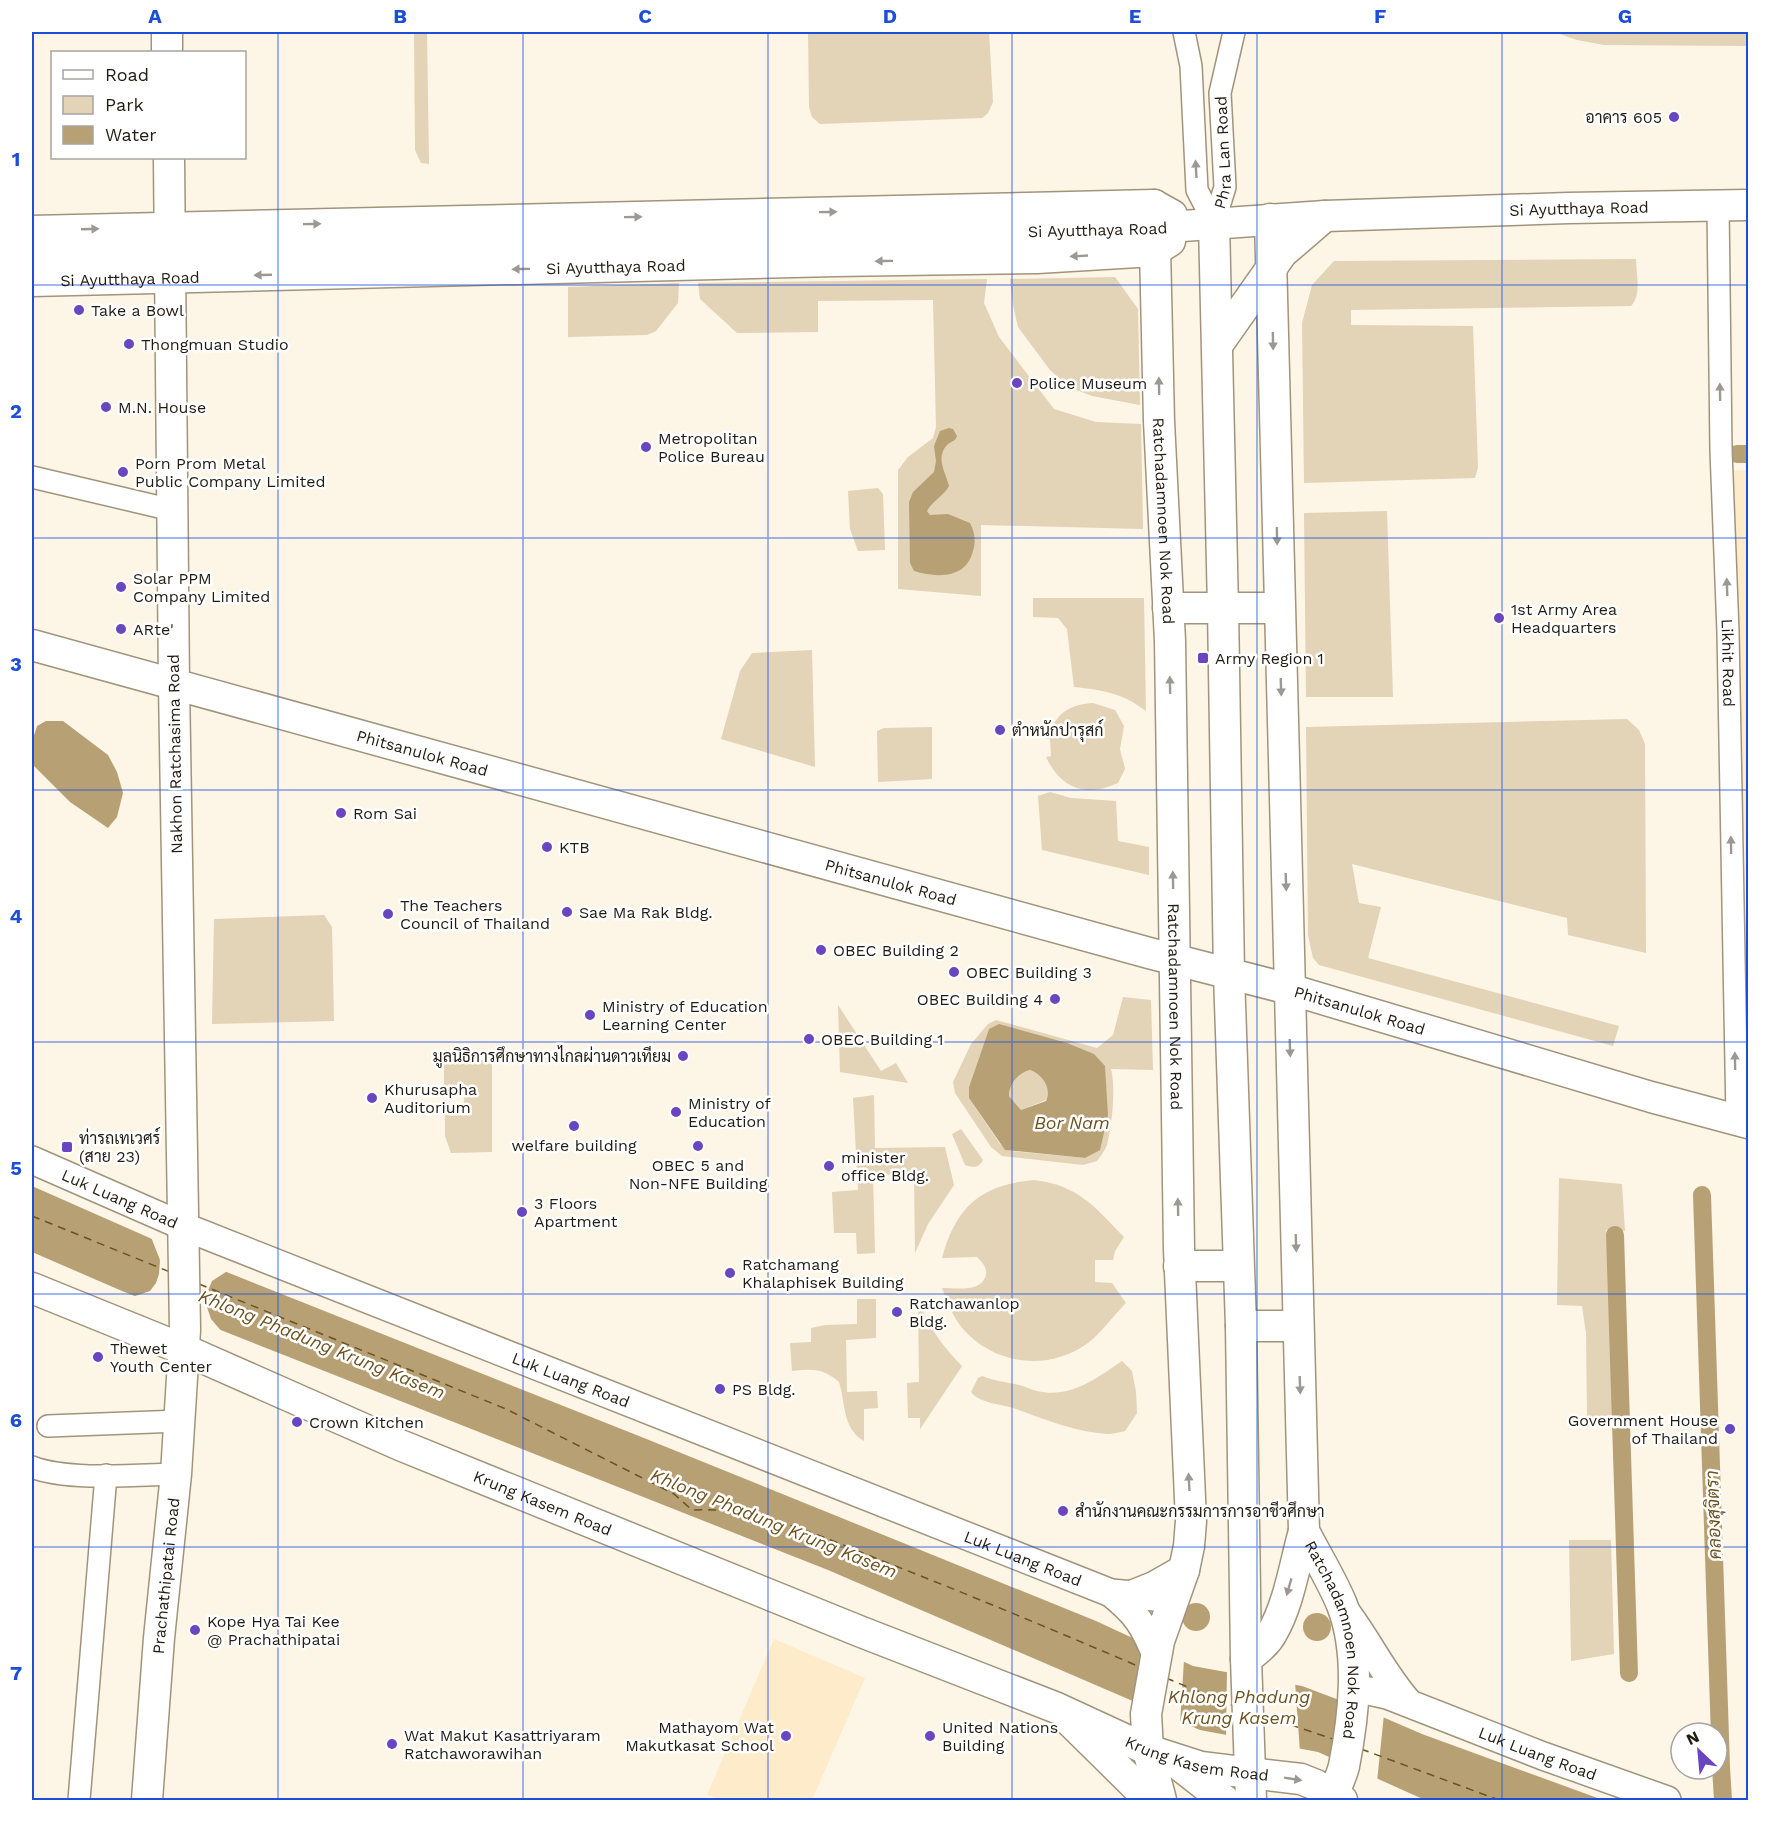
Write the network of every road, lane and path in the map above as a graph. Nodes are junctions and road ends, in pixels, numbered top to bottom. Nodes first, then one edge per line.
1 (167, 32) edge
2 (1184, 32) edge
3 (1234, 32) edge
4 (167, 51) edge
5 (169, 159) edge
6 (1718, 205) junction
7 (1749, 205) edge
8 (669, 216) junction
9 (1325, 216) junction
10 (1270, 219) junction
11 (1039, 220) junction
12 (1204, 225) junction
13 (792, 226) junction
14 (1154, 228) junction
15 (32, 231) edge
16 (594, 231) junction
17 (485, 233) junction
18 (688, 242) junction
19 (1001, 246) junction
20 (170, 252) junction
21 (1119, 255) junction
22 (32, 257) edge
23 (344, 261) junction
24 (1271, 268) junction
25 (32, 281) edge
26 (1273, 299) junction
27 (1157, 309) junction
28 (1218, 344) junction
29 (32, 477) edge
30 (172, 510) junction
31 (1168, 608) junction
32 (1223, 608) junction
33 (1279, 608) junction
34 (32, 645) edge
35 (174, 685) junction
36 (1740, 884) edge
37 (1174, 960) junction
38 (1229, 974) junction
39 (1289, 989) junction
40 (1743, 1121) edge
41 (32, 1160) edge
42 (185, 1238) junction
43 (1179, 1266) junction
44 (1238, 1266) junction
45 (32, 1288) edge
46 (1240, 1326) junction
47 (1298, 1326) junction
48 (185, 1340) junction
49 (180, 1421) junction
50 (48, 1426) dead end
51 (32, 1467) edge
52 (176, 1474) junction
53 (106, 1475) junction
54 (1304, 1531) junction
55 (1180, 1583) junction
56 (1123, 1594) junction
57 (1342, 1606) junction
58 (1153, 1641) junction
59 (1246, 1664) junction
60 (1353, 1692) junction
61 (1411, 1705) junction
62 (1122, 1718) junction
63 (1161, 1755) junction
64 (1251, 1787) edge
65 (1342, 1789) edge
66 (79, 1800) edge
67 (147, 1800) edge
68 (1123, 1800) edge
69 (1150, 1800) edge
70 (1161, 1800) edge
71 (1224, 1800) edge
72 (1666, 1800) edge

1 - 4 main road
12 -> 2 street, Phra Lan Road
3 - 12 street, Phra Lan Road
5 - 20 main road, Nakhon Ratchasima Road
6 - 7 main road, Si Ayutthaya Road
6 - 9 main road, Si Ayutthaya Road
36 -> 6 street, Likhit Road
8 - 13 main road, Si Ayutthaya Road
16 -> 8 main road, Si Ayutthaya Road
8 - 18 main road
9 - 10 main road, Si Ayutthaya Road
9 - 24 main road
9 - 26 main road
10 - 12 main road, Si Ayutthaya Road
10 - 24 main road, Ratchadamnoen Nok Road
13 -> 11 main road, Si Ayutthaya Road
11 - 14 main road, Si Ayutthaya Road
11 - 19 main road, Si Ayutthaya Road
12 - 14 main road, Si Ayutthaya Road
12 - 14 main road, Si Ayutthaya Road
12 - 28 main road
13 - 18 main road, Si Ayutthaya Road
13 - 19 main road, Si Ayutthaya Road
14 - 21 main road, Si Ayutthaya Road
14 - 27 main road, Ratchadamnoen Nok Road
15 -> 20 main road, Si Ayutthaya Road
16 - 17 main road, Si Ayutthaya Road
16 - 18 main road, Si Ayutthaya Road
20 -> 17 main road, Si Ayutthaya Road
17 - 23 main road, Si Ayutthaya Road
21 -> 19 main road, Si Ayutthaya Road
19 -> 23 main road, Si Ayutthaya Road
20 - 22 main road, Si Ayutthaya Road
20 - 23 main road, Si Ayutthaya Road
20 - 25 main road, Si Ayutthaya Road
20 - 30 main road, Nakhon Ratchasima Road
21 - 27 main road
24 - 26 main road, Ratchadamnoen Nok Road
24 - 28 main road
26 -> 33 main road, Ratchadamnoen Nok Road
31 -> 27 main road, Ratchadamnoen Nok Road
28 - 32 main road
29 - 30 street
30 - 35 main road, Nakhon Ratchasima Road
31 - 32 main road
37 -> 31 main road, Ratchadamnoen Nok Road
32 - 33 main road
32 - 38 main road
33 -> 39 main road, Ratchadamnoen Nok Road
34 - 35 main road, Phitsanulok Road
35 - 37 main road, Phitsanulok Road
35 - 42 main road, Nakhon Ratchasima Road
40 -> 36 street, Likhit Road
37 - 38 main road, Phitsanulok Road
43 -> 37 main road, Ratchadamnoen Nok Road
38 - 39 main road, Phitsanulok Road
38 - 44 main road
39 - 40 main road, Phitsanulok Road
39 -> 47 main road, Ratchadamnoen Nok Road
41 - 42 street, Luk Luang Road
42 - 48 main road, Nakhon Ratchasima Road
42 - 56 street, Luk Luang Road
43 - 44 main road
55 -> 43 main road, Ratchadamnoen Nok Road
44 - 46 main road
45 - 48 main road, Krung Kasem Road
46 - 47 main road
46 - 59 main road
47 -> 54 main road, Ratchadamnoen Nok Road
48 - 49 main road, Prachathipatai Road
48 - 62 main road, Krung Kasem Road
49 - 50 street
49 - 52 main road, Prachathipatai Road
51 - 53 street
52 - 53 street
52 - 67 main road, Prachathipatai Road
53 - 66 street
54 - 57 main road, Ratchadamnoen Nok Road
54 -> 59 main road
55 - 56 main road
55 - 58 main road, Ratchadamnoen Nok Road
56 - 58 street, Luk Luang Road
57 - 60 main road, Ratchadamnoen Nok Road
57 - 61 street
58 - 62 main road, Ratchadamnoen Nok Road
59 - 64 main road
60 - 61 street, Luk Luang Road
60 - 65 main road, Ratchadamnoen Nok Road
61 - 72 street, Luk Luang Road
62 - 63 main road, Ratchadamnoen Nok Road
62 - 63 main road, Krung Kasem Road
62 - 68 main road
62 - 69 main road, Krung Kasem Road
63 - 64 main road, Krung Kasem Road
63 - 70 main road, Ratchadamnoen Nok Road
63 - 71 main road
64 -> 65 main road, Krung Kasem Road

